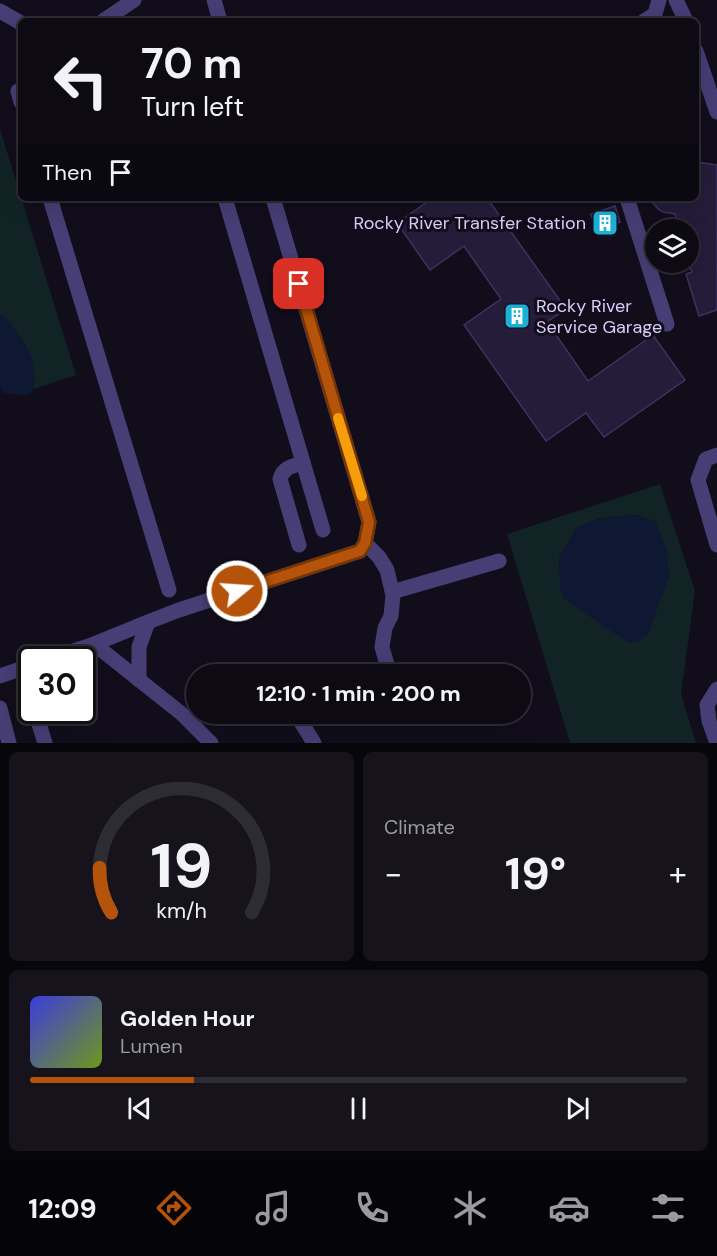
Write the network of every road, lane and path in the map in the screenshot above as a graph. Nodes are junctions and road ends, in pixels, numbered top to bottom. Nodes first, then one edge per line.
1 (134, 0) edge
2 (214, 0) edge
3 (660, 0) edge
4 (676, 0) edge
5 (0, 11) edge
6 (107, 18) edge
7 (219, 18) edge
8 (649, 18) edge
9 (664, 18) edge
10 (685, 18) edge
11 (18, 21) edge
12 (699, 60) edge
13 (717, 112) edge
14 (51, 201) edge
15 (226, 201) edge
16 (274, 201) edge
17 (628, 201) edge
18 (667, 324) dead end
19 (717, 455) edge
20 (303, 463) junction
21 (323, 530) dead end
22 (365, 543) junction
23 (299, 545) dead end
24 (717, 545) edge
25 (499, 561) dead end
26 (169, 590) dead end
27 (392, 592) junction
28 (148, 622) junction
29 (94, 644) junction
30 (88, 646) edge
31 (387, 664) edge
32 (18, 668) edge
33 (1, 671) edge
34 (139, 680) junction
35 (717, 689) edge
36 (0, 708) edge
37 (39, 724) edge
38 (302, 724) edge
39 (9, 743) edge
40 (45, 743) edge
41 (210, 743) edge
42 (314, 743) edge
43 (717, 743) edge

1 - 6 street
2 - 7 street
3 - 8 street
3 - 9 street
4 - 10 street
5 - 11 street
12 - 13 street
14 - 26 street
15 - 20 street
16 - 22 street
17 - 18 street
19 - 24 street
20 - 21 street
20 - 23 street
22 - 27 street
22 - 28 street
25 - 27 street
27 - 31 street
28 - 29 street
28 - 34 street
29 - 30 street
29 - 34 street
32 - 33 street
34 - 41 street
35 - 43 street
36 - 39 street
37 - 40 street
38 - 42 street

